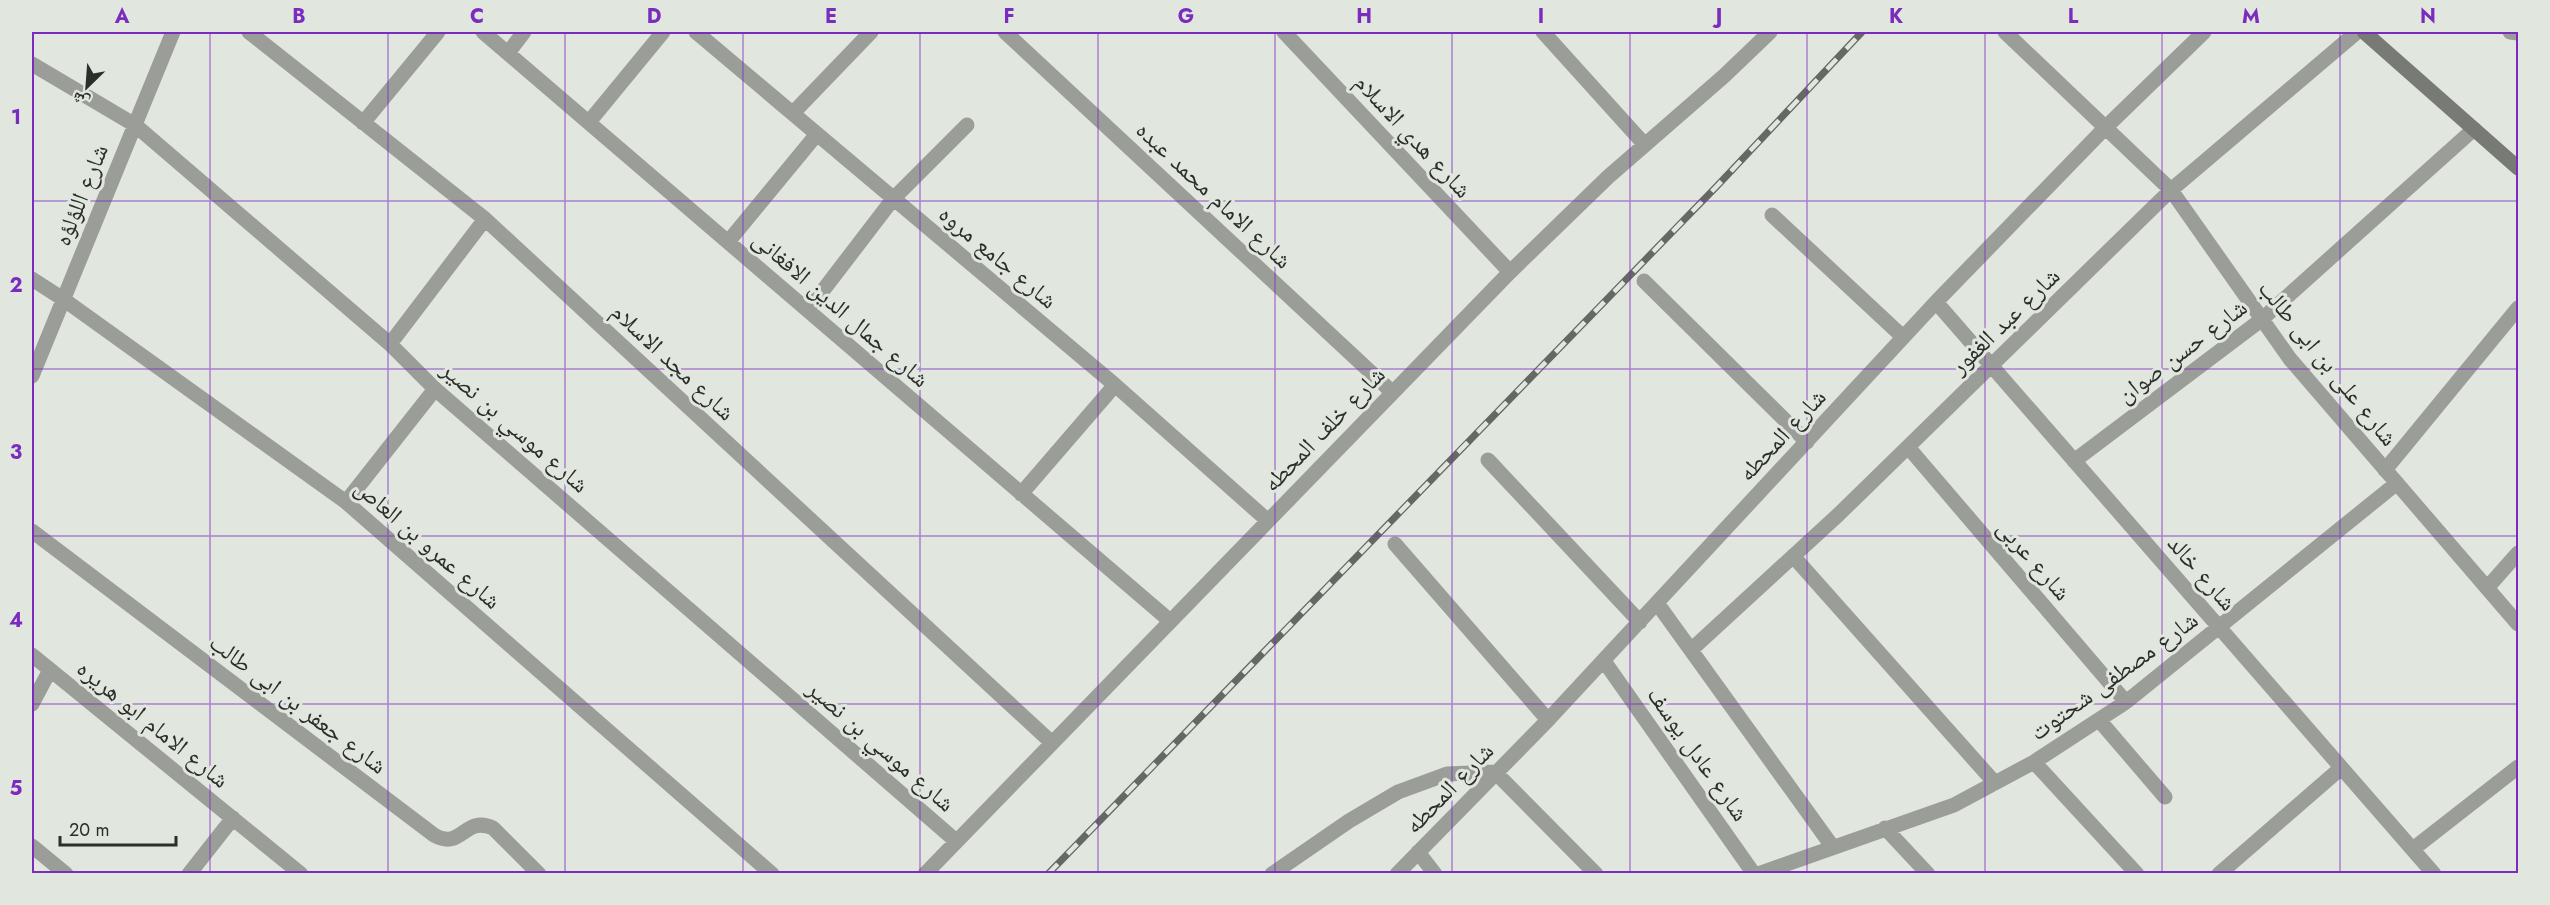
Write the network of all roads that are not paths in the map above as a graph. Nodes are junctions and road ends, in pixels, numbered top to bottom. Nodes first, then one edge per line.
1 (173, 32) edge
2 (249, 32) edge
3 (438, 32) edge
4 (483, 32) edge
5 (524, 32) edge
6 (663, 32) edge
7 (696, 32) edge
8 (871, 32) edge
9 (1005, 32) edge
10 (1284, 32) edge
11 (1543, 32) edge
12 (1770, 32) edge
13 (2005, 32) edge
14 (2204, 32) edge
15 (2357, 32) edge
16 (2364, 32) edge
17 (2510, 32) edge
18 (2518, 33) edge
19 (508, 53) junction
20 (32, 64) edge
21 (793, 113) junction
22 (589, 122) junction
23 (363, 123) junction
24 (135, 125) junction
25 (966, 125) dead end
26 (2105, 128) junction
27 (2474, 129) junction
28 (817, 134) junction
29 (1645, 145) junction
30 (2518, 168) edge
31 (2171, 190) junction
32 (894, 199) junction
33 (1772, 215) dead end
34 (485, 219) junction
35 (728, 242) junction
36 (1510, 272) junction
37 (32, 279) edge
38 (1644, 281) dead end
39 (63, 299) junction
40 (1936, 302) junction
41 (2518, 308) edge
42 (808, 310) junction
43 (2261, 320) junction
44 (1903, 337) junction
45 (390, 345) junction
46 (1992, 366) junction
47 (32, 376) edge
48 (1115, 385) junction
49 (435, 389) junction
50 (1392, 392) junction
51 (1807, 442) junction
52 (1908, 447) junction
53 (1488, 460) dead end
54 (2074, 461) junction
55 (2385, 470) junction
56 (2397, 483) junction
57 (1021, 494) junction
58 (346, 502) junction
59 (1267, 520) junction
60 (32, 531) edge
61 (1395, 544) dead end
62 (2518, 553) edge
63 (1793, 556) junction
64 (2487, 588) junction
65 (1657, 603) junction
66 (1169, 620) junction
67 (1640, 622) junction
68 (2518, 624) edge
69 (2219, 627) junction
70 (1691, 650) junction
71 (32, 655) edge
72 (1604, 661) junction
73 (50, 670) junction
74 (2126, 702) junction
75 (32, 704) edge
76 (1548, 720) junction
77 (2099, 720) junction
78 (1051, 742) junction
79 (2034, 762) junction
80 (2518, 767) edge
81 (2341, 768) junction
82 (1496, 772) junction
83 (1995, 783) junction
84 (2165, 797) dead end
85 (233, 818) junction
86 (1886, 828) junction
87 (956, 841) junction
88 (32, 846) edge
89 (1832, 846) junction
90 (2413, 849) junction
91 (1419, 852) junction
92 (2425, 870) edge
93 (66, 873) edge
94 (189, 873) edge
95 (301, 873) edge
96 (539, 873) edge
97 (772, 873) edge
98 (925, 873) edge
99 (1272, 873) edge
100 (1397, 873) edge
101 (1435, 873) edge
102 (1596, 873) edge
103 (1756, 873) edge
104 (1928, 873) edge
105 (2137, 873) edge
106 (2219, 873) edge

1 - 24 street, شارع اللؤلؤه
2 - 23 street, شارع مجد الاسلام
3 - 23 street
4 - 19 street, شارع جمال الدين الافغانى
5 - 19 street
6 - 22 street
7 - 21 street, شارع جامع مروه
8 - 21 street
9 - 50 street, شارع الامام محمد عبده
10 - 36 street, شارع هدي الاسلام
11 - 29 street
12 - 29 street, شارع خلف المحطه
13 - 26 street, شارع على بن ابى طالب
14 - 26 street, شارع المحطه
15 - 31 street, شارع عبد الغفور
16 - 27 main road
17 - 18 street
19 - 22 street, شارع جمال الدين الافغانى
20 - 24 street, شارع موسي بن نصير
21 - 28 street, شارع جامع مروه
22 - 35 street, شارع جمال الدين الافغانى
23 - 34 street, شارع مجد الاسلام
24 - 39 street, شارع اللؤلؤه
24 - 45 street, شارع موسي بن نصير
25 - 32 street
26 - 31 street, شارع على بن ابى طالب
26 - 40 street, شارع المحطه
27 - 30 main road
27 - 43 street, شارع حسن صوان
28 - 32 street, شارع جامع مروه
28 - 35 street
29 - 36 street, شارع خلف المحطه
31 - 43 street, شارع على بن ابى طالب
31 - 46 street, شارع عبد الغفور
32 - 42 street
32 - 48 street, شارع جامع مروه
33 - 44 street
34 - 45 street
34 - 78 street, شارع مجد الاسلام
35 - 42 street, شارع جمال الدين الافغانى
36 - 50 street, شارع خلف المحطه
37 - 39 street, شارع عمرو بن العاص
38 - 51 street
39 - 47 street, شارع اللؤلؤه
39 - 58 street, شارع عمرو بن العاص
40 - 44 street, شارع المحطه
40 - 46 street, شارع خالد
41 - 55 street
42 - 57 street, شارع جمال الدين الافغانى
43 - 54 street, شارع حسن صوان
43 - 55 street, شارع على بن ابى طالب
44 - 51 street, شارع المحطه
45 - 49 street, شارع موسي بن نصير
46 - 52 street, شارع عبد الغفور
46 - 54 street, شارع خالد
48 - 57 street
48 - 59 street, شارع جامع مروه
49 - 58 street
49 - 87 street, شارع موسي بن نصير
50 - 59 street, شارع خلف المحطه
51 - 65 street, شارع المحطه
52 - 63 street, شارع عبد الغفور
52 - 74 street, شارع عربى
53 - 67 street
54 - 69 street, شارع خالد
55 - 56 street, شارع على بن ابى طالب
56 - 64 street, شارع على بن ابى طالب
56 - 69 street, شارع مصطفى شحتوت
57 - 66 street, شارع جمال الدين الافغانى
58 - 97 street, شارع عمرو بن العاص
59 - 66 street, شارع خلف المحطه
60 - 96 street, شارع جعفر بن ابى طالب
61 - 76 street
62 - 64 street
63 - 70 street, شارع عبد الغفور
63 - 83 street
64 - 68 street, شارع على بن ابى طالب
65 - 67 street, شارع المحطه
65 - 70 street
66 - 78 street, شارع خلف المحطه
67 - 72 street, شارع المحطه
69 - 74 street, شارع مصطفى شحتوت
69 - 81 street, شارع خالد
70 - 89 street
71 - 73 street, شارع الامام ابو هريره
72 - 76 street, شارع المحطه
72 - 103 street, شارع عادل يوسف
73 - 75 street
73 - 85 street, شارع الامام ابو هريره
74 - 77 street, شارع مصطفى شحتوت
76 - 82 street, شارع المحطه
77 - 79 street, شارع مصطفى شحتوت
77 - 84 street
78 - 87 street, شارع خلف المحطه
79 - 83 street, شارع مصطفى شحتوت
79 - 105 street
80 - 90 street
81 - 90 street, شارع خالد
81 - 106 street
82 - 91 street, شارع المحطه
82 - 99 street
82 - 102 street
83 - 86 street, شارع مصطفى شحتوت
85 - 94 street
85 - 95 street, شارع الامام ابو هريره
86 - 89 street, شارع مصطفى شحتوت
86 - 104 street
87 - 98 street, شارع خلف المحطه
88 - 93 street
89 - 103 street, شارع مصطفى شحتوت
90 - 92 street, شارع خالد
91 - 100 street, شارع المحطه
91 - 101 street

